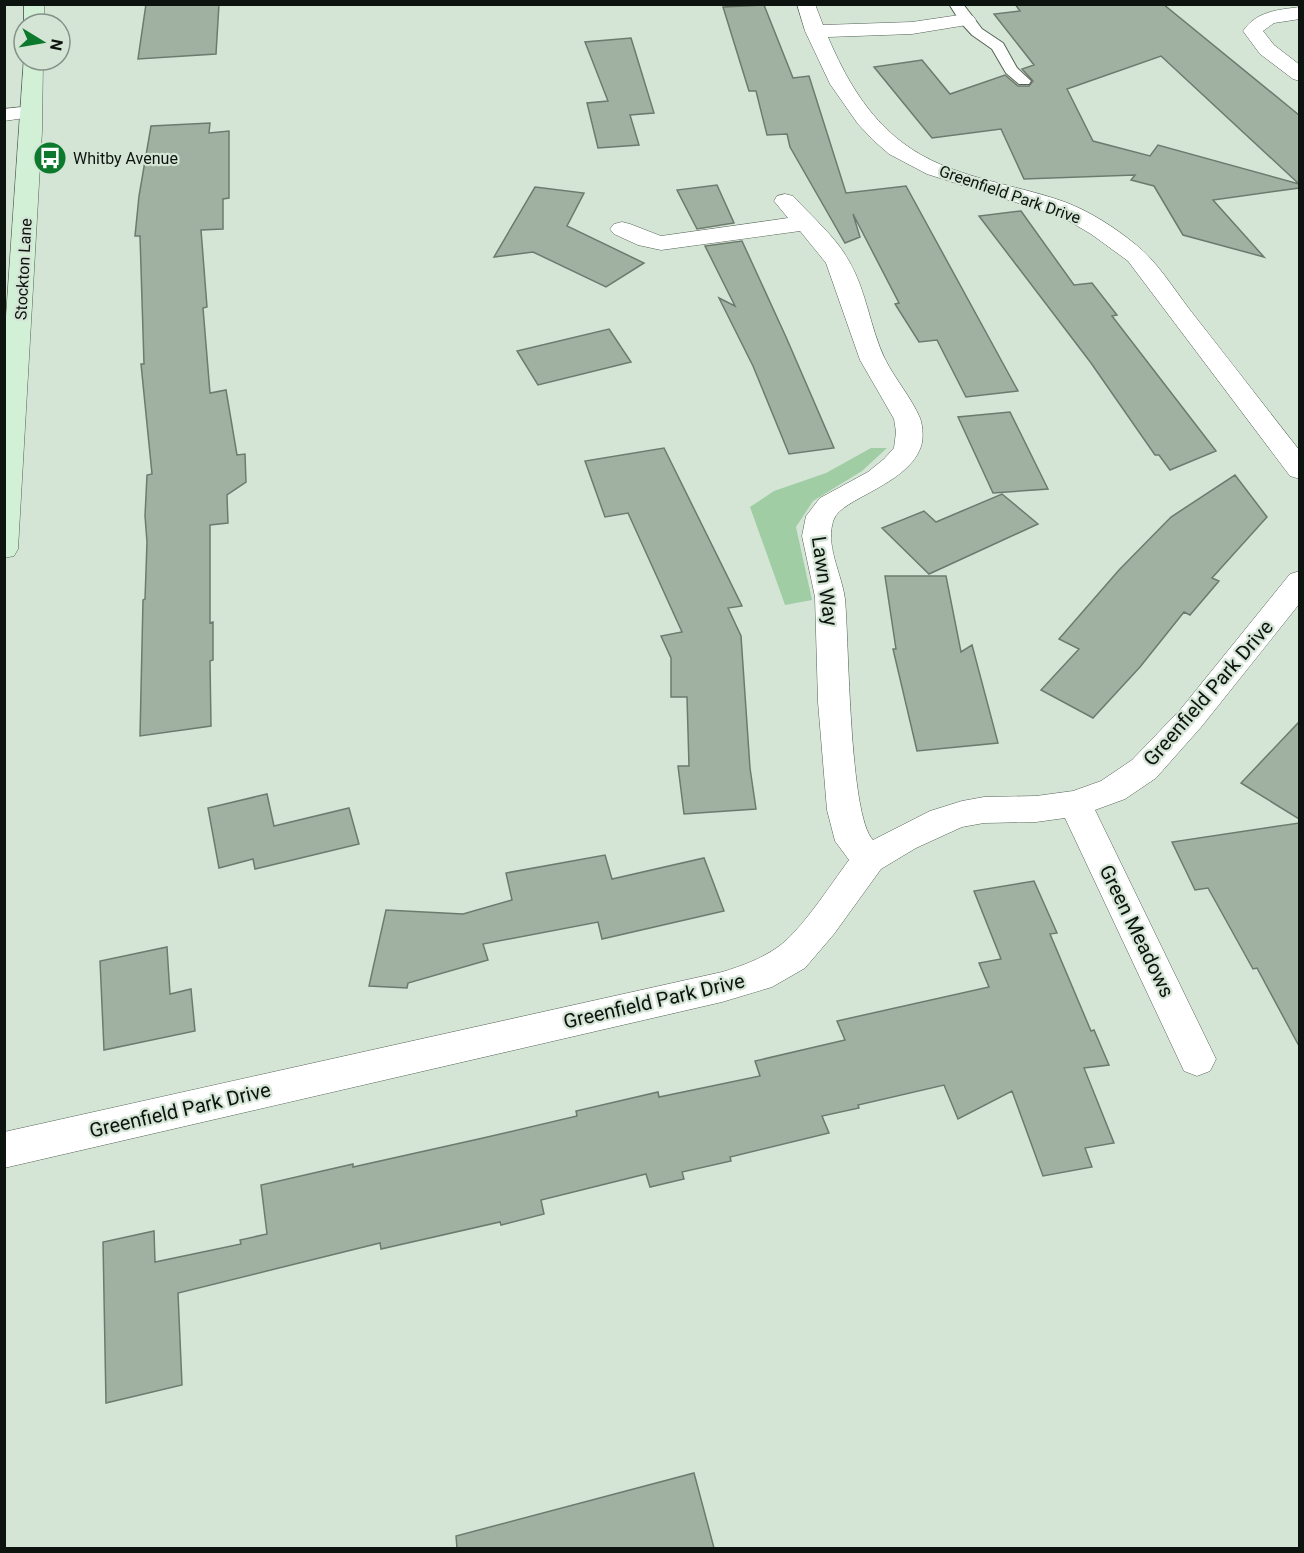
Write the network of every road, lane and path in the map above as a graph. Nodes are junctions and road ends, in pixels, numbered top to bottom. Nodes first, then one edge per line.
1 (806, 5) edge
2 (1294, 10) edge
3 (961, 12) edge
4 (815, 31) junction
5 (33, 72) edge
6 (1299, 75) edge
7 (1024, 81) dead end
8 (31, 112) junction
9 (4, 115) edge
10 (785, 201) dead end
11 (805, 223) junction
12 (622, 229) dead end
13 (1299, 470) edge
14 (4, 549) edge
15 (1299, 582) edge
16 (1285, 622) edge
17 (1075, 804) junction
18 (869, 859) junction
19 (1197, 1059) dead end
20 (4, 1150) edge

1 - 4 street, Greenfield Park Drive
2 - 6 street
3 - 4 street
3 - 7 lane
4 - 13 street, Greenfield Park Drive
5 - 8 street, Stockton Lane
8 - 9 street
8 - 14 street, Stockton Lane
10 - 11 street, Lawn Way
11 - 12 street
11 - 18 street, Lawn Way
15 - 16 street, Greenfield Park Drive
16 - 17 street, Greenfield Park Drive
17 - 18 street, Greenfield Park Drive
17 - 19 street, Green Meadows
18 - 20 street, Greenfield Park Drive

